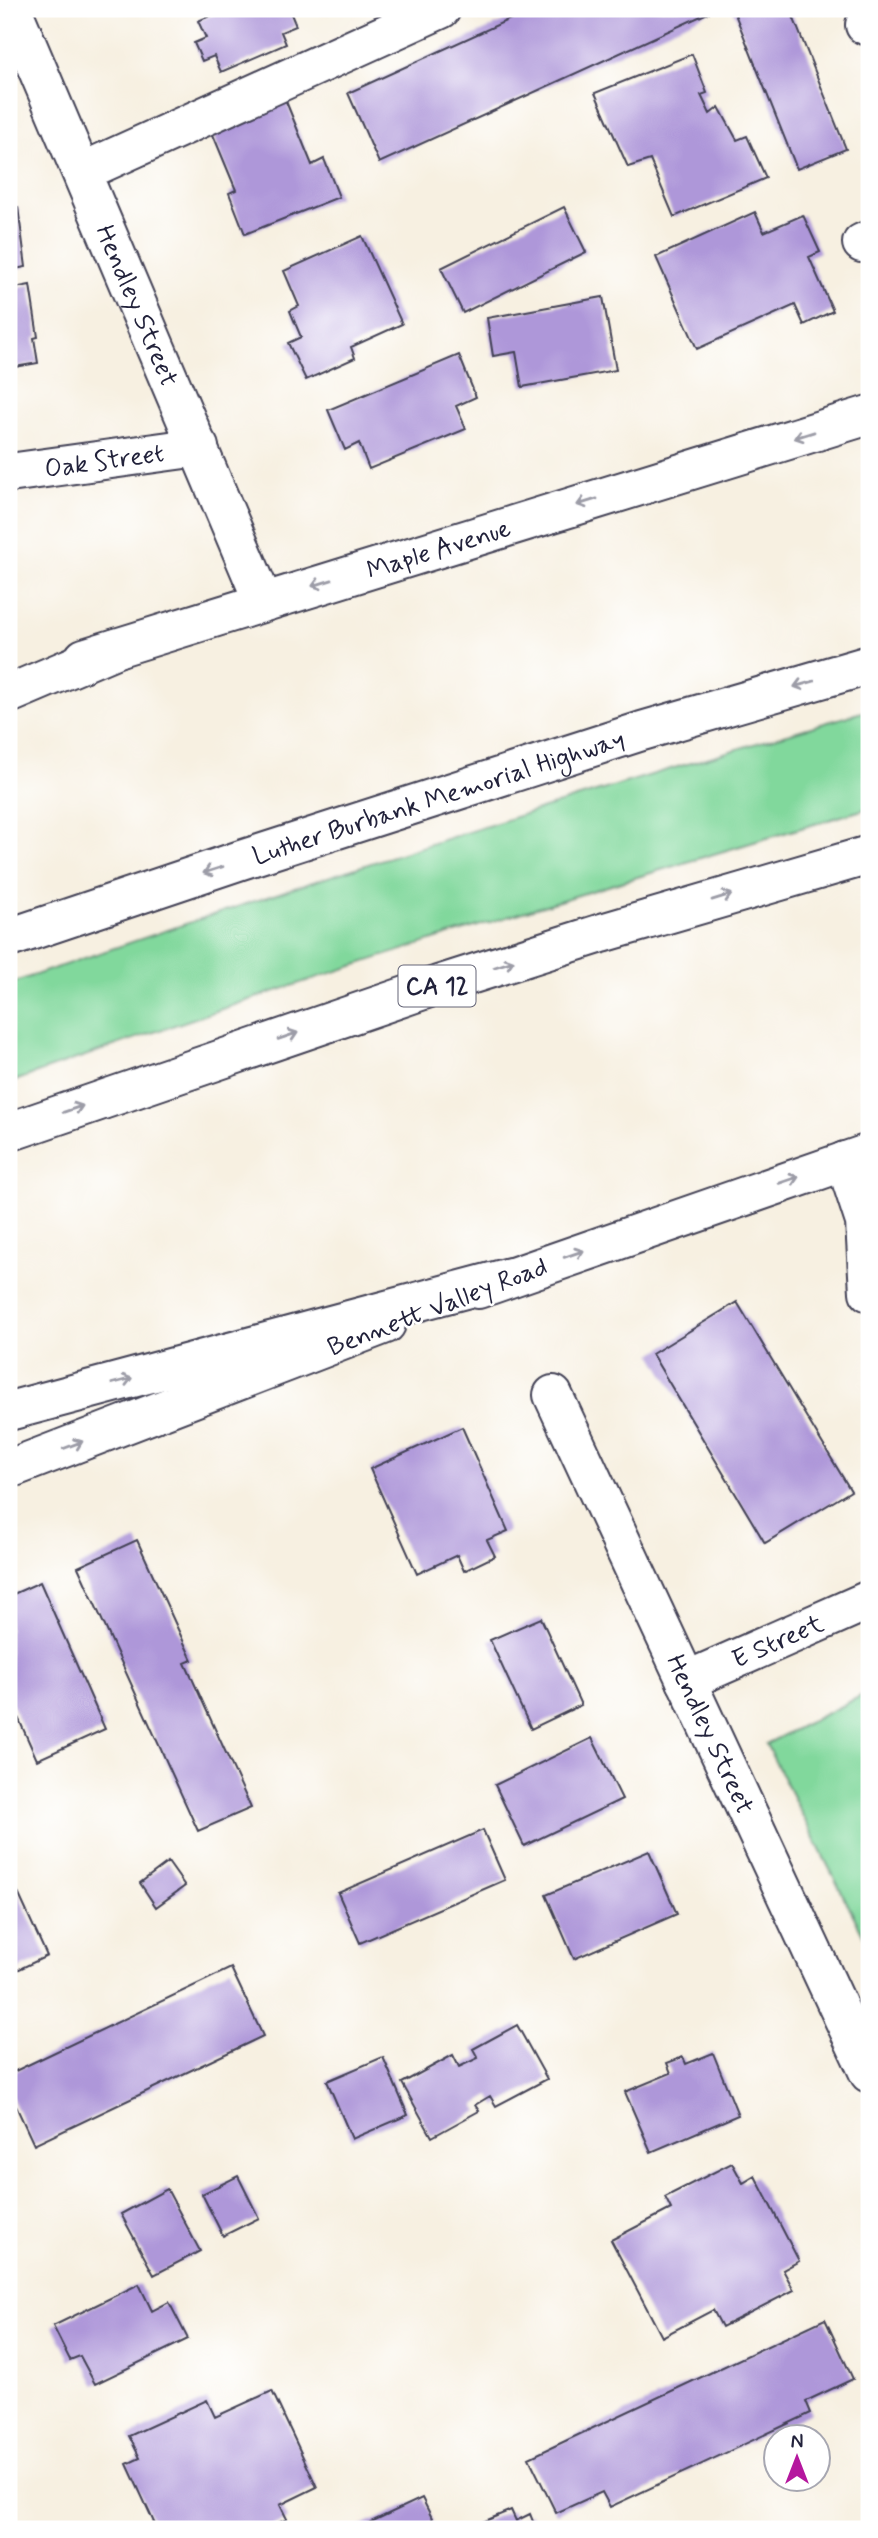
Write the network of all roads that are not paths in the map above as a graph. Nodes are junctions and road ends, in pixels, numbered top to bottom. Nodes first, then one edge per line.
1 (12, 9) edge
2 (441, 9) edge
3 (82, 172) junction
4 (869, 415) edge
5 (199, 447) junction
6 (9, 474) edge
7 (263, 601) junction
8 (117, 648) junction
9 (869, 665) edge
10 (9, 682) edge
11 (9, 694) edge
12 (869, 855) edge
13 (9, 938) edge
14 (9, 1132) edge
15 (857, 1157) edge
16 (510, 1277) junction
17 (869, 1292) edge
18 (553, 1395) dead end
19 (9, 1411) edge
20 (9, 1469) edge
21 (869, 1600) edge
22 (686, 1681) junction
23 (869, 2073) edge

1 - 3 main road, Hendley Street
2 - 3 main road
3 - 5 main road, Hendley Street
4 -> 7 main road, Maple Avenue
5 - 6 main road, Oak Street
5 - 7 main road, Hendley Street
7 - 8 main road, Maple Avenue
8 - 10 main road, Maple Avenue
8 - 11 main road
9 -> 13 main road, Luther Burbank Memorial Highway
14 -> 12 main road, CA 12
16 -> 15 main road, Bennett Valley Road
15 - 17 main road
19 -> 16 main road
20 -> 16 main road, Bennett Valley Road
18 - 22 main road, Hendley Street
21 - 22 main road, E Street
22 - 23 main road, Hendley Street

